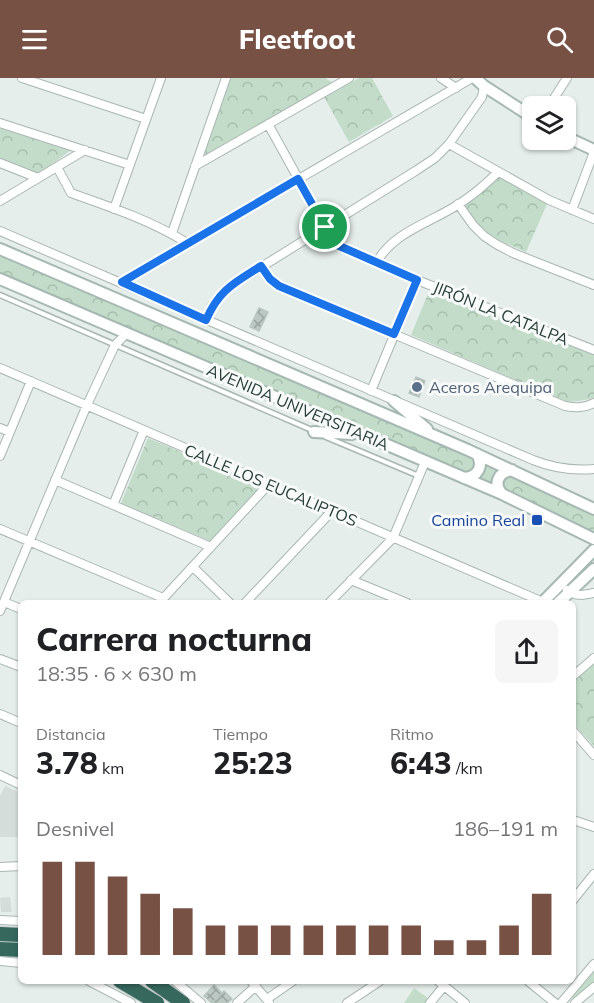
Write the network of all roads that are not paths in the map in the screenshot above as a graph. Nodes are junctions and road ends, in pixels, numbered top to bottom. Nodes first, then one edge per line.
1 (22, 78) edge
2 (161, 78) edge
3 (226, 78) edge
4 (349, 78) edge
5 (441, 78) edge
6 (567, 78) edge
7 (337, 80) edge
8 (480, 80) edge
9 (456, 88) junction
10 (555, 96) edge
11 (522, 110) edge
12 (146, 119) junction
13 (0, 123) edge
14 (268, 124) junction
15 (576, 142) edge
16 (449, 144) junction
17 (85, 150) junction
18 (594, 151) edge
19 (0, 163) edge
20 (130, 165) junction
21 (195, 166) junction
22 (57, 167) junction
23 (498, 172) junction
24 (38, 178) junction
25 (298, 179) junction
26 (0, 201) edge
27 (458, 204) junction
28 (114, 209) junction
29 (572, 210) junction
30 (594, 219) edge
31 (325, 227) junction
32 (0, 231) edge
33 (172, 233) junction
34 (188, 243) junction
35 (0, 249) edge
36 (377, 262) junction
37 (261, 266) junction
38 (0, 279) edge
39 (417, 280) junction
40 (122, 282) junction
41 (594, 285) edge
42 (0, 295) edge
43 (206, 320) junction
44 (127, 333) junction
45 (394, 334) junction
46 (115, 345) junction
47 (594, 350) edge
48 (0, 368) edge
49 (31, 381) junction
50 (371, 391) junction
51 (394, 401) junction
52 (594, 403) edge
53 (87, 405) junction
54 (0, 428) edge
55 (144, 430) junction
56 (10, 432) junction
57 (314, 432) junction
58 (362, 434) junction
59 (437, 437) junction
60 (477, 454) junction
61 (0, 456) edge
62 (425, 462) junction
63 (594, 469) edge
64 (512, 470) junction
65 (419, 476) junction
66 (464, 478) junction
67 (55, 480) junction
68 (269, 484) junction
69 (502, 494) junction
70 (113, 505) junction
71 (594, 509) edge
72 (332, 511) junction
73 (0, 529) edge
74 (393, 537) junction
75 (594, 539) edge
76 (29, 541) junction
77 (211, 547) junction
78 (594, 550) edge
79 (193, 567) junction
80 (594, 569) edge
81 (351, 580) junction
82 (561, 584) junction
83 (569, 592) junction
84 (594, 593) edge
85 (159, 600) edge
86 (162, 600) edge
87 (227, 600) edge
88 (248, 600) edge
89 (332, 600) edge
90 (400, 600) edge
91 (535, 600) edge
92 (545, 600) edge
93 (561, 600) edge
94 (4, 602) junction
95 (18, 608) edge
96 (0, 611) edge
97 (594, 658) edge
98 (0, 659) edge
99 (18, 666) edge
100 (576, 673) edge
101 (0, 714) edge
102 (18, 722) edge
103 (576, 734) edge
104 (594, 754) edge
105 (0, 776) edge
106 (18, 784) edge
107 (576, 821) edge
108 (594, 827) edge
109 (18, 866) edge
110 (0, 867) edge
111 (594, 874) edge
112 (576, 896) edge
113 (0, 920) edge
114 (18, 921) edge
115 (0, 934) edge
116 (18, 935) edge
117 (0, 949) edge
118 (18, 950) edge
119 (0, 961) edge
120 (18, 963) edge
121 (594, 964) edge
122 (95, 984) edge
123 (125, 984) edge
124 (156, 984) edge
125 (179, 984) edge
126 (253, 984) edge
127 (288, 984) edge
128 (376, 984) edge
129 (440, 984) edge
130 (442, 984) edge
131 (532, 984) edge
132 (594, 987) edge
133 (586, 994) junction
134 (268, 1001) edge
135 (131, 1003) edge
136 (157, 1003) edge
137 (183, 1003) edge
138 (201, 1003) edge
139 (237, 1003) edge
140 (347, 1003) edge
141 (430, 1003) edge
142 (465, 1003) edge
143 (555, 1003) edge
144 (561, 1003) edge
145 (575, 1003) edge
146 (583, 1003) edge

1 - 12 street
2 - 12 street
3 - 21 street
4 - 7 street
5 - 9 street
6 - 10 street
7 - 14 street
8 - 9 street
8 - 11 main road
8 - 16 street
9 - 25 street
12 - 20 street
13 - 17 street
14 - 21 street
14 - 25 street, JIRÓN LA CATALPA
15 - 18 main road
16 - 23 street
16 - 31 street
17 - 20 street
17 - 22 street
18 - 29 street
19 - 24 street
20 - 28 street
21 - 33 street
22 - 24 street
22 - 28 street
23 - 27 street
23 - 29 street
24 - 26 street
25 - 31 street, JIRÓN LA CATALPA
25 - 34 street
27 - 36 street
27 - 41 street
28 - 33 street
29 - 30 street
31 - 36 street, JIRÓN LA CATALPA
31 - 37 street
32 - 40 street
33 - 34 street
34 - 40 street
35 - 59 main road, AVENIDA UNIVERSITARIA
36 - 39 street, JIRÓN LA CATALPA
37 - 43 street
37 - 45 street
38 - 44 main road, AVENIDA UNIVERSITARIA
39 - 45 street
39 - 47 street, JIRÓN LA CATALPA
40 - 43 street
42 - 46 lane, AVENIDA UNIVERSITARIA
43 - 50 street
44 - 46 street
44 - 58 main road, AVENIDA UNIVERSITARIA
45 - 50 street
45 - 52 street
46 - 53 street
46 - 57 lane, AVENIDA UNIVERSITARIA
48 - 49 street, CALLE LOS EUCALIPTOS
49 - 53 street, CALLE LOS EUCALIPTOS
49 - 56 street
50 - 51 street
51 - 59 main road
51 - 63 street
53 - 55 street, CALLE LOS EUCALIPTOS
53 - 67 street
54 - 56 street
55 - 68 street, CALLE LOS EUCALIPTOS
55 - 70 street
56 - 61 street
57 - 58 main road
57 - 65 lane, AVENIDA UNIVERSITARIA
58 - 62 main road, AVENIDA UNIVERSITARIA
59 - 60 main road, AVENIDA UNIVERSITARIA
60 - 64 main road, AVENIDA UNIVERSITARIA
60 - 66 main road
62 - 65 street
62 - 66 main road, AVENIDA UNIVERSITARIA
64 - 69 main road
64 - 71 main road, AVENIDA UNIVERSITARIA
65 - 74 street
66 - 69 main road, AVENIDA UNIVERSITARIA
67 - 70 street
67 - 76 street
68 - 72 street, CALLE LOS EUCALIPTOS
68 - 77 street
69 - 75 main road, AVENIDA UNIVERSITARIA
70 - 77 street
72 - 74 street, CALLE LOS EUCALIPTOS
72 - 88 street
73 - 76 street
74 - 81 street
74 - 91 street, CALLE LOS EUCALIPTOS
76 - 85 street
76 - 94 street
77 - 79 street
78 - 82 main road
79 - 86 street
79 - 87 street
80 - 83 main road
81 - 89 street
81 - 90 street
82 - 83 street
82 - 92 main road
83 - 84 street
83 - 93 main road
94 - 95 street
94 - 96 street
97 - 100 street
98 - 99 street
101 - 102 street
103 - 104 street
105 - 106 street
107 - 108 street
109 - 110 street
111 - 112 street
113 - 114 street
115 - 116 highway
117 - 118 highway
119 - 120 street
121 - 144 street
122 - 135 street
123 - 136 highway
124 - 137 highway
125 - 138 street
126 - 134 street
126 - 139 street
127 - 134 street
128 - 140 street
129 - 141 street
130 - 142 street
131 - 143 street
132 - 133 street
133 - 145 street
133 - 146 street

